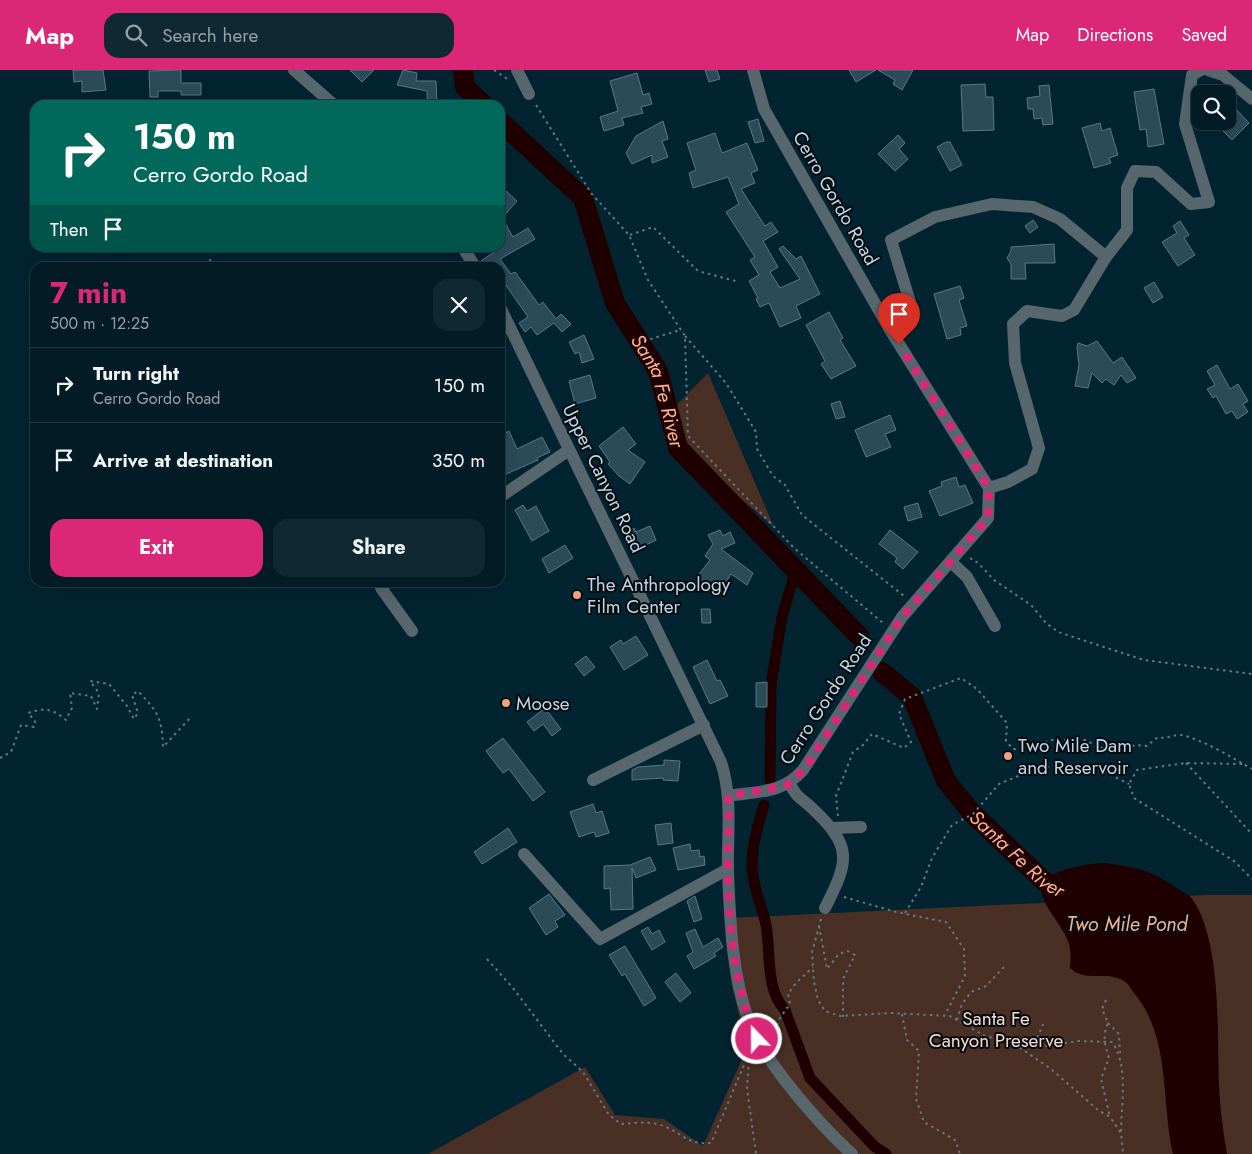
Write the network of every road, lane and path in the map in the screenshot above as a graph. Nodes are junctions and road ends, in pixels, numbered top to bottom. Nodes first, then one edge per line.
1 (294, 70) edge
2 (494, 70) edge
3 (517, 70) edge
4 (753, 70) edge
5 (1201, 70) edge
6 (1208, 70) edge
7 (529, 94) junction
8 (1252, 99) edge
9 (328, 100) edge
10 (629, 235) junction
11 (211, 255) dead end
12 (1106, 257) junction
13 (210, 262) edge
14 (739, 282) dead end
15 (505, 317) edge
16 (889, 328) junction
17 (681, 330) junction
18 (685, 336) junction
19 (644, 341) dead end
20 (569, 450) junction
21 (989, 488) junction
22 (505, 494) edge
23 (956, 557) junction
24 (382, 587) edge
25 (914, 604) junction
26 (995, 626) dead end
27 (412, 631) dead end
28 (892, 631) junction
29 (1252, 674) edge
30 (192, 716) dead end
31 (704, 725) junction
32 (0, 758) edge
33 (1186, 763) junction
34 (1243, 764) junction
35 (1252, 769) edge
36 (593, 780) dead end
37 (1129, 784) junction
38 (786, 786) junction
39 (728, 796) junction
40 (832, 828) junction
41 (855, 828) joint
42 (1252, 834) edge
43 (524, 854) dead end
44 (728, 869) junction
45 (1252, 879) edge
46 (832, 893) junction
47 (825, 908) joint
48 (904, 913) junction
49 (818, 924) junction
50 (487, 958) dead end
51 (813, 967) junction
52 (1004, 967) dead end
53 (1106, 1000) dead end
54 (902, 1014) junction
55 (945, 1015) junction
56 (843, 1016) junction
57 (957, 1020) junction
58 (1044, 1024) dead end
59 (1108, 1024) junction
60 (1104, 1041) junction
61 (1013, 1043) junction
62 (760, 1044) junction
63 (1035, 1044) junction
64 (1120, 1053) junction
65 (1110, 1117) junction
66 (1121, 1133) junction
67 (756, 1154) edge
68 (852, 1154) edge
69 (960, 1154) edge
70 (1123, 1154) edge

1 - 9 street
2 - 7 path
3 - 7 street
4 - 16 street, Cerro Gordo Road
5 - 12 street
6 - 8 street
7 - 10 path
10 - 14 path
10 - 17 path
11 - 13 path
12 - 16 street
12 - 21 street
15 - 20 street, Upper Canyon Road
16 - 21 street, Cerro Gordo Road
17 - 18 path
17 - 19 path
18 - 25 path
18 - 28 path
20 - 22 street
20 - 31 street, Upper Canyon Road
21 - 23 street, Cerro Gordo Road
23 - 25 street, Cerro Gordo Road
23 - 26 street
23 - 29 path
24 - 27 street
25 - 28 street, Cerro Gordo Road
28 - 38 street, Cerro Gordo Road
30 - 32 path
31 - 36 street
31 - 39 street, Upper Canyon Road
33 - 34 path
33 - 37 path
33 - 42 path
34 - 35 path
34 - 41 path
37 - 45 path
37 - 48 path
38 - 39 street, Cerro Gordo Road
38 - 40 street
39 - 44 street, Upper Canyon Road
40 - 41 street
40 - 46 street
43 - 44 street
44 - 62 street, Upper Canyon Road
46 - 47 street
46 - 48 path
47 - 49 path
48 - 55 path
49 - 51 path
49 - 56 path
50 - 62 path
51 - 56 path
51 - 62 path
52 - 57 path
53 - 59 path
54 - 55 path
54 - 56 path
54 - 69 path
55 - 57 path
57 - 61 path
58 - 63 path
59 - 60 path
59 - 64 path
60 - 63 path
60 - 64 path
60 - 65 path
61 - 63 path
61 - 65 path
62 - 67 path
62 - 68 street, Upper Canyon Road
64 - 66 path
65 - 66 path
66 - 70 path

